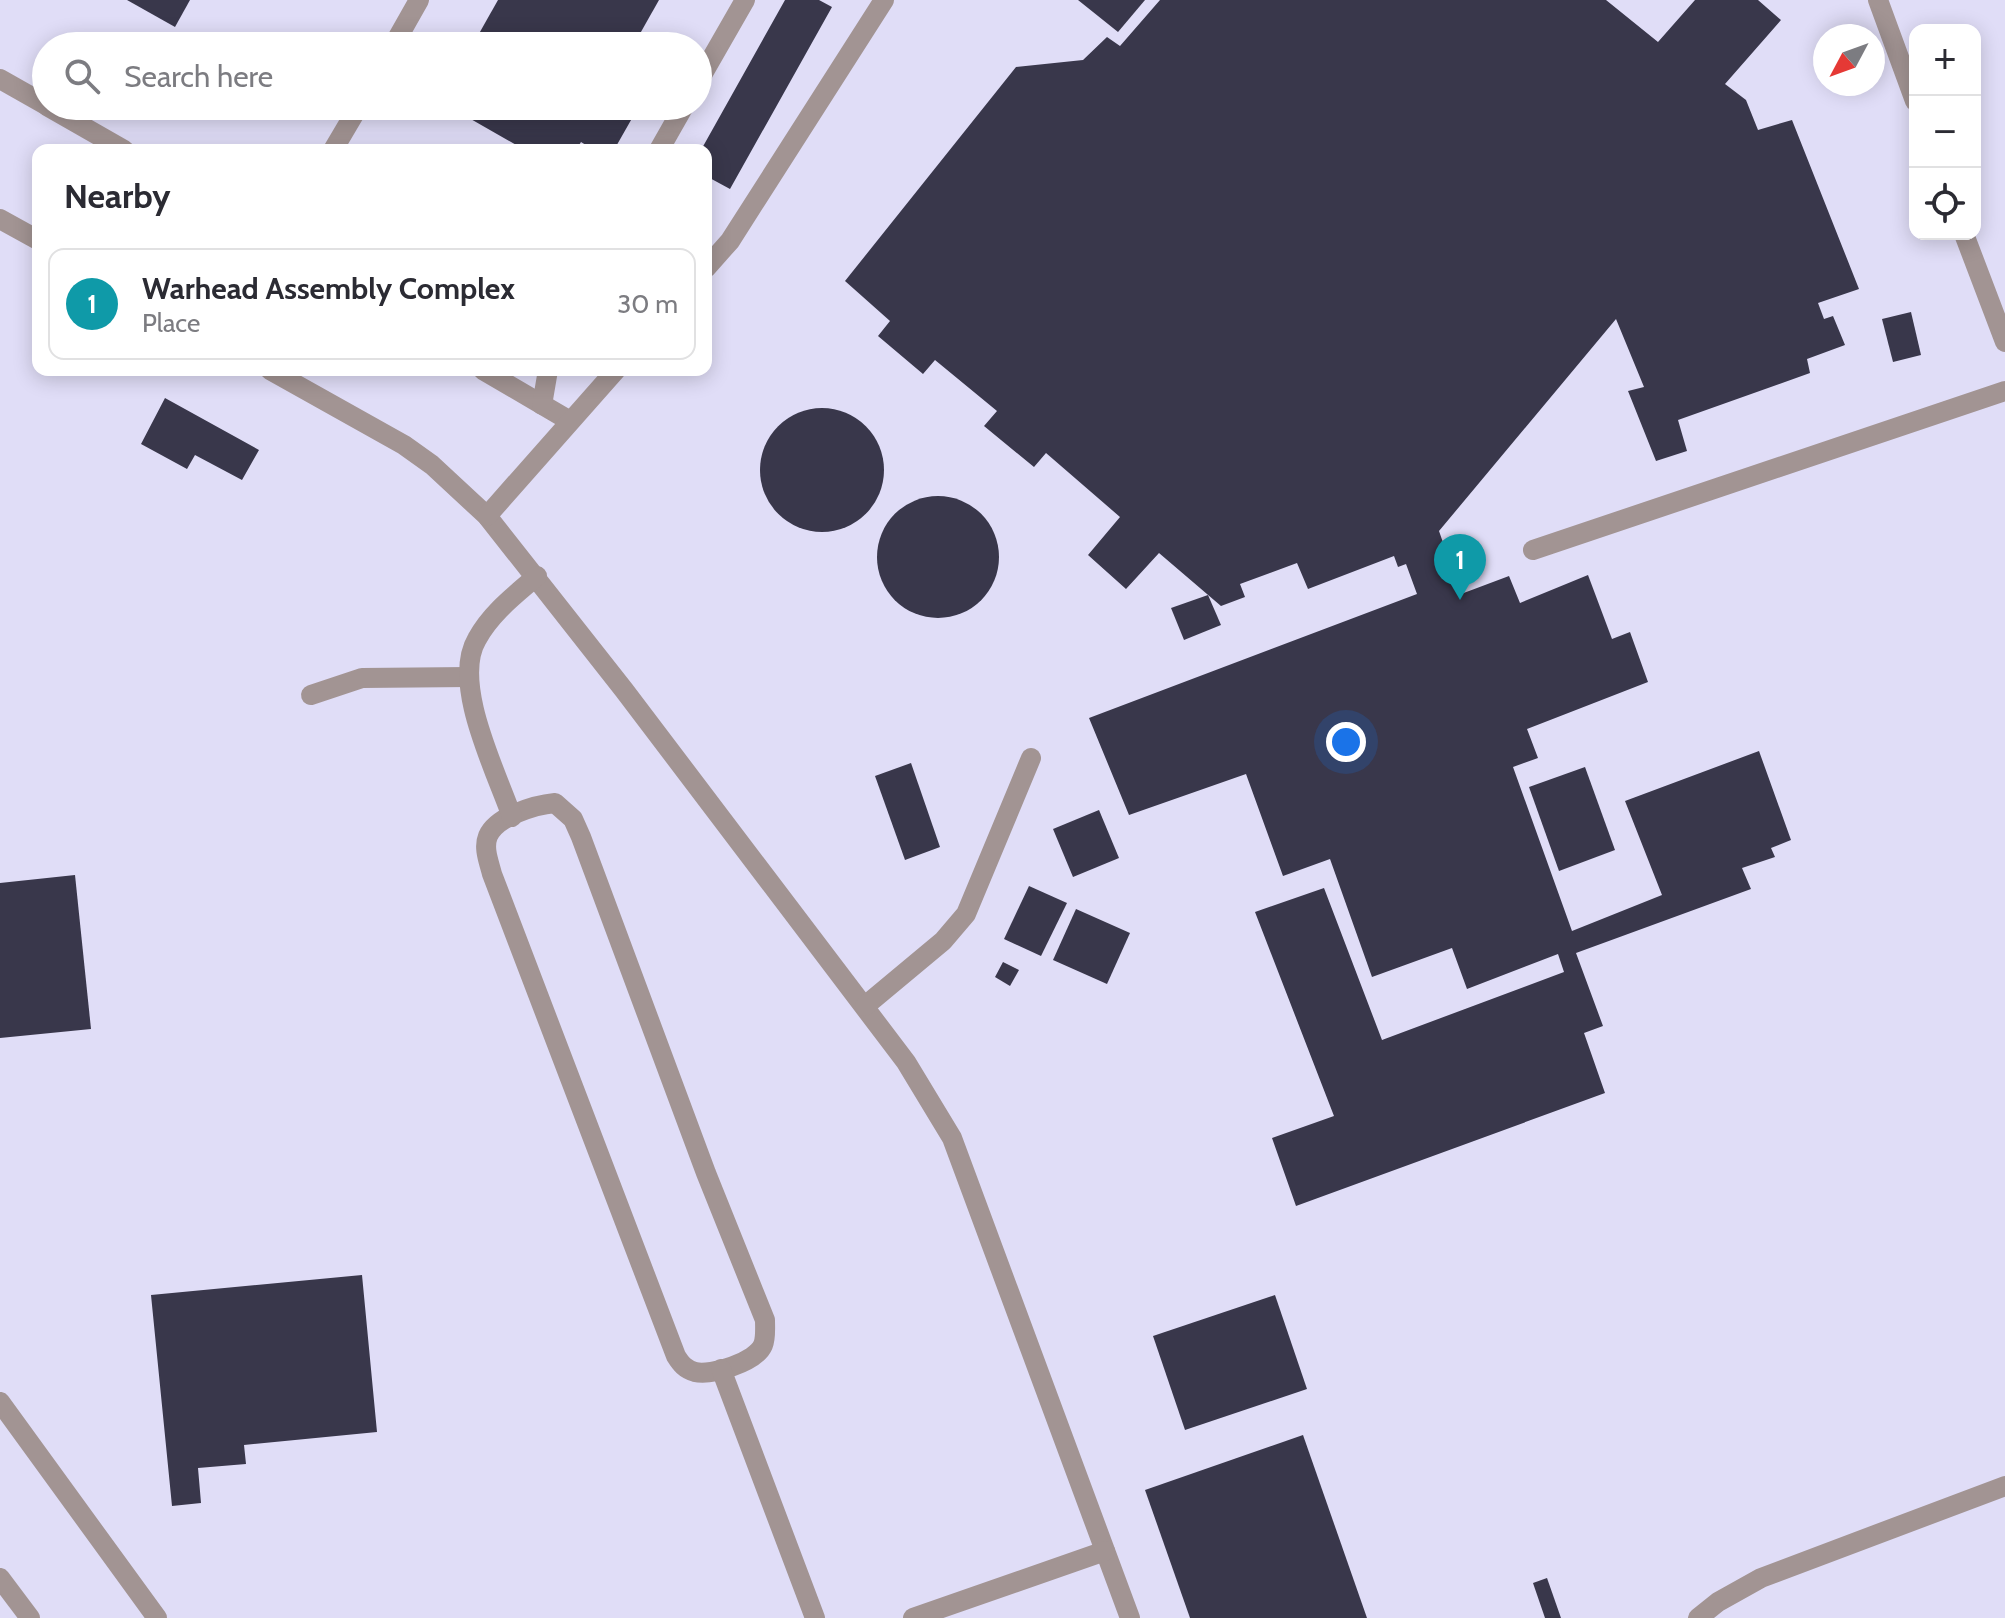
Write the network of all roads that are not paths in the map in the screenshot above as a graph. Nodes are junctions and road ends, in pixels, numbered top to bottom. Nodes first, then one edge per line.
1 (419, 0) edge
2 (745, 0) edge
3 (884, 0) edge
4 (1878, 0) edge
5 (401, 32) edge
6 (712, 58) edge
7 (0, 79) edge
8 (1913, 96) edge
9 (32, 98) edge
10 (71, 120) edge
11 (351, 120) edge
12 (676, 120) edge
13 (113, 144) edge
14 (337, 144) edge
15 (662, 144) edge
16 (0, 219) edge
17 (32, 237) edge
18 (1966, 240) edge
19 (712, 261) edge
20 (2005, 342) edge
21 (281, 376) edge
22 (493, 376) edge
23 (547, 376) edge
24 (611, 376) edge
25 (2005, 391) edge
26 (542, 405) junction
27 (570, 421) junction
28 (487, 516) junction
29 (1533, 550) dead end
30 (537, 576) junction
31 (469, 677) junction
32 (311, 695) dead end
33 (1031, 758) dead end
34 (512, 817) junction
35 (865, 1006) junction
36 (721, 1369) junction
37 (0, 1402) edge
38 (2005, 1486) edge
39 (1105, 1551) junction
40 (0, 1578) edge
41 (30, 1618) edge
42 (157, 1618) edge
43 (815, 1618) edge
44 (913, 1618) edge
45 (1130, 1618) edge
46 (1698, 1618) edge

1 - 5 lane
2 - 6 lane
3 - 19 lane
4 - 8 lane
7 - 9 lane
10 - 13 lane
11 - 14 lane
12 - 15 lane
16 - 17 lane
18 - 20 lane
21 - 28 lane
22 - 26 lane
23 - 26 lane
24 - 27 lane
25 - 29 lane
26 - 27 lane
27 - 28 lane
28 - 30 lane
30 - 31 lane
30 - 35 lane
31 - 32 lane
31 - 34 lane
33 - 35 lane
34 - 36 lane
34 - 36 lane
35 - 39 lane
36 - 43 lane
37 - 42 lane
38 - 46 lane
39 - 44 lane
39 - 45 lane
40 - 41 lane

